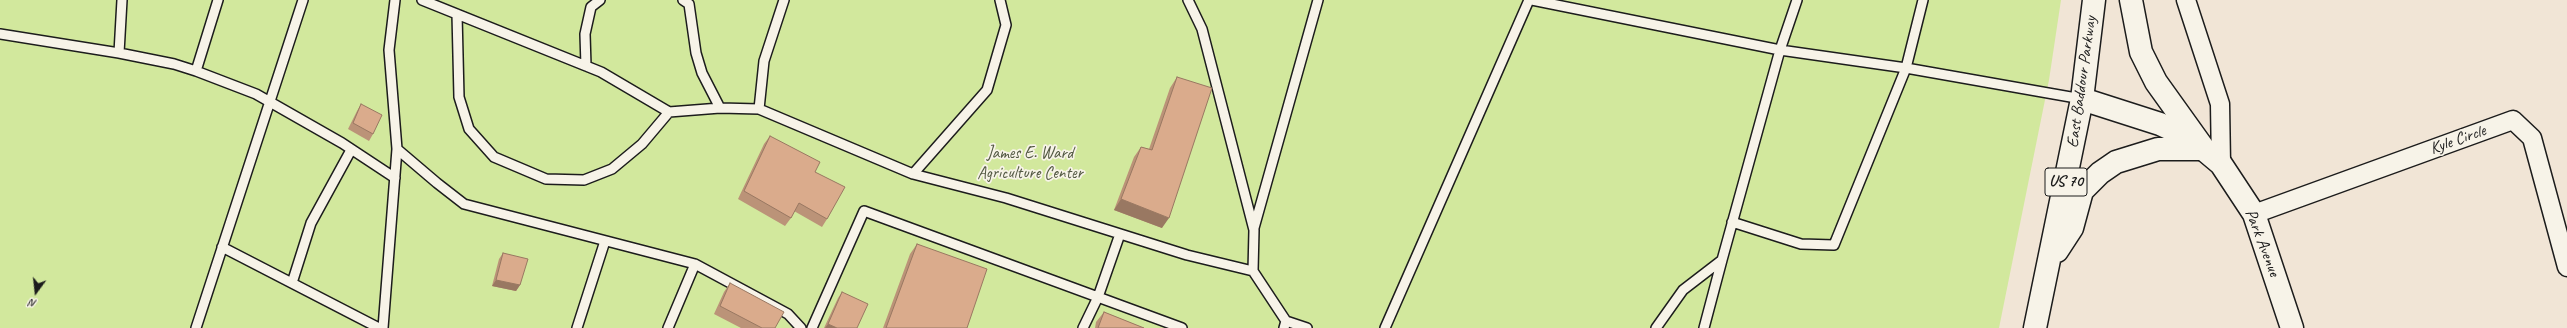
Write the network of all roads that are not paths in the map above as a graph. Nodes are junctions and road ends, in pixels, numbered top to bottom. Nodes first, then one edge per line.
1 (122, 0) edge
2 (218, 0) edge
3 (304, 0) edge
4 (395, 0) edge
5 (422, 0) edge
6 (600, 0) edge
7 (683, 0) edge
8 (784, 0) edge
9 (1000, 0) edge
10 (1188, 0) edge
11 (1318, 0) edge
12 (1531, 0) edge
13 (1797, 0) edge
14 (1923, 0) edge
15 (2094, 0) edge
16 (2131, 0) edge
17 (2186, 0) edge
18 (457, 14) junction
19 (0, 34) edge
20 (1780, 50) junction
21 (119, 53) junction
22 (586, 66) junction
23 (1906, 68) junction
24 (196, 71) junction
25 (2082, 99) junction
26 (271, 102) junction
27 (720, 108) junction
28 (759, 109) junction
29 (669, 112) junction
30 (398, 149) junction
31 (2204, 149) junction
32 (351, 150) junction
33 (2221, 164) junction
34 (913, 174) junction
35 (395, 178) junction
36 (2254, 214) junction
37 (1732, 222) junction
38 (1254, 230) junction
39 (1120, 234) junction
40 (605, 241) junction
41 (222, 247) junction
42 (1722, 260) junction
43 (695, 264) junction
44 (2049, 264) junction
45 (2567, 267) edge
46 (1253, 271) junction
47 (292, 283) junction
48 (1098, 297) junction
49 (1285, 324) edge
50 (196, 328) edge
51 (379, 328) edge
52 (383, 328) edge
53 (577, 328) edge
54 (668, 328) edge
55 (801, 328) edge
56 (812, 328) edge
57 (1083, 328) edge
58 (1182, 328) edge
59 (1307, 328) edge
60 (1385, 328) edge
61 (1656, 328) edge
62 (1704, 328) edge
63 (2035, 328) edge
64 (2292, 328) edge

1 - 21 lane
2 - 24 lane
3 - 26 lane
4 - 30 lane
5 - 18 lane
6 - 22 lane
7 - 27 lane
8 - 28 lane
9 - 34 lane
10 - 38 lane
11 - 38 lane
12 - 20 lane
12 - 60 lane
13 - 20 lane
14 - 23 lane
15 - 25 main road, East Baddour Parkway / US 70
16 - 31 main road
17 - 33 street
18 - 22 lane
18 - 29 lane
19 - 21 lane
20 - 23 lane
20 - 37 lane
21 - 24 lane
22 - 29 lane
23 - 25 lane
23 - 37 lane
24 - 26 lane
25 - 31 main road, Park Avenue
25 - 44 main road, East Baddour Parkway / US 70
26 - 32 lane
26 - 41 lane
27 - 28 lane
27 - 29 lane
28 - 34 lane
30 - 35 lane
30 - 40 lane
31 - 33 main road, Park Avenue
31 - 44 main road
32 - 35 lane
32 - 47 lane
33 - 36 main road, Park Avenue
34 - 39 lane
35 - 52 lane
36 - 45 street, Kyle Circle
36 - 64 main road, Park Avenue
37 - 42 lane
38 - 46 lane
39 - 46 lane
39 - 48 lane
40 - 43 lane
40 - 53 lane
41 - 47 lane
41 - 50 lane
42 - 61 lane
42 - 62 lane
43 - 54 lane
43 - 55 lane
44 - 63 main road, East Baddour Parkway / US 70
46 - 49 lane
47 - 51 lane
48 - 56 lane
48 - 57 lane
48 - 58 lane
49 - 59 lane

